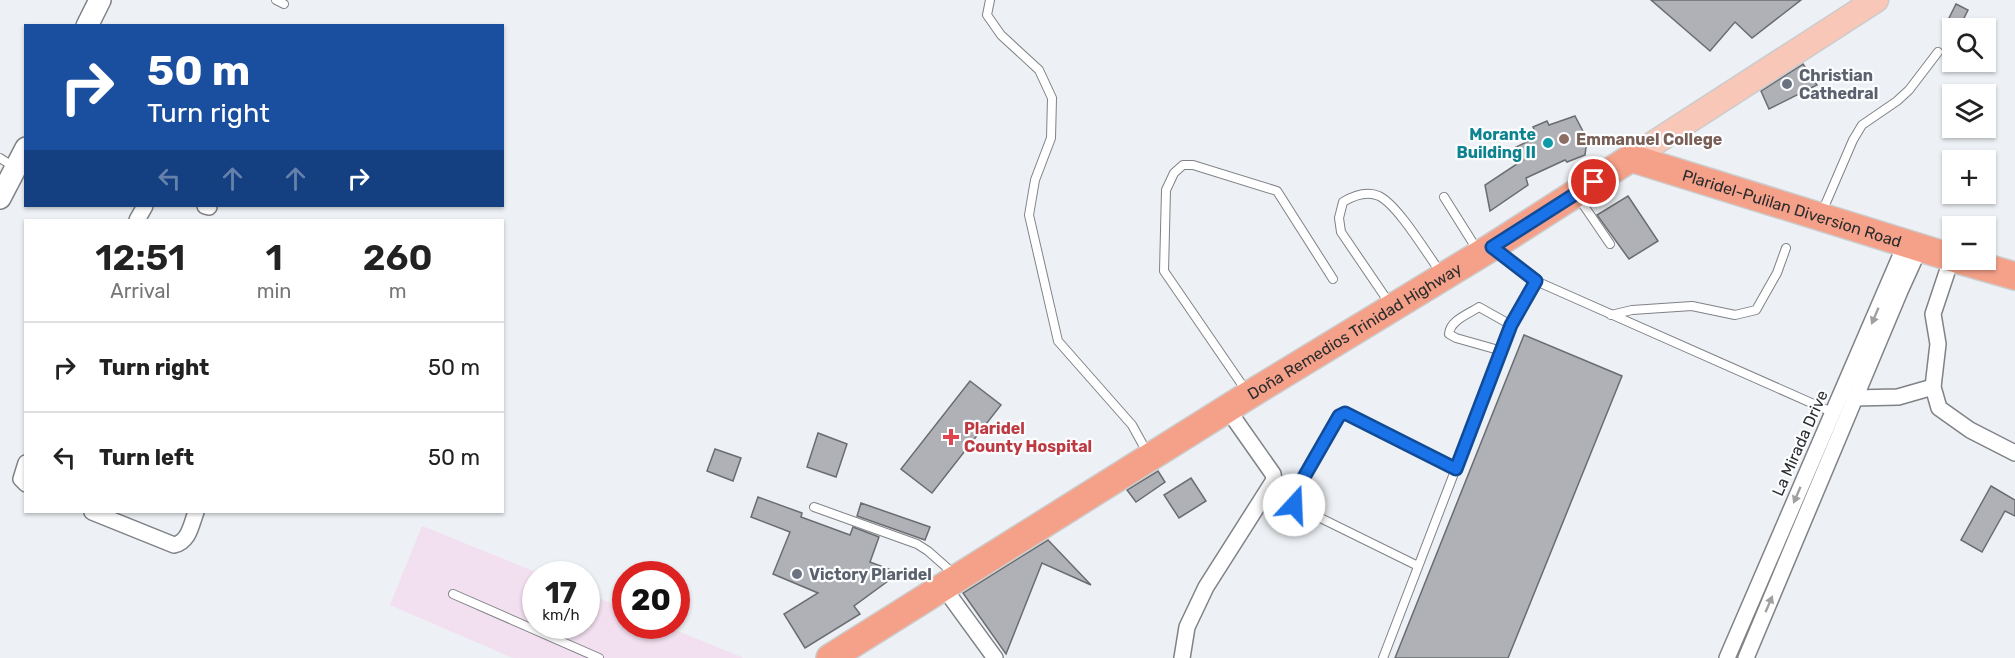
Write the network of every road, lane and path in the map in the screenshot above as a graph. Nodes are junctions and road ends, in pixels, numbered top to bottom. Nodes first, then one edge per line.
1 (100, 0) edge
2 (990, 0) edge
3 (1876, 0) edge
4 (88, 24) edge
5 (1938, 52) dead end
6 (24, 150) edge
7 (1631, 158) junction
8 (8, 163) edge
9 (1575, 194) junction
10 (1444, 197) dead end
11 (0, 198) edge
12 (1820, 217) junction
13 (1610, 244) dead end
14 (1913, 245) junction
15 (1786, 248) dead end
16 (1486, 251) junction
17 (1942, 254) edge
18 (1950, 270) edge
19 (1995, 270) edge
20 (1444, 276) junction
21 (2015, 276) edge
22 (1333, 279) dead end
23 (1536, 281) junction
24 (1894, 288) junction
25 (1392, 308) junction
26 (1611, 315) junction
27 (1511, 325) junction
28 (1502, 351) junction
29 (1933, 387) junction
30 (1854, 398) junction
31 (1238, 403) junction
32 (1840, 415) junction
33 (2015, 453) edge
34 (1150, 458) junction
35 (1456, 469) junction
36 (814, 507) dead end
37 (94, 513) edge
38 (196, 513) edge
39 (1418, 566) junction
40 (951, 583) junction
41 (453, 594) dead end
42 (1187, 657) edge
43 (599, 658) edge
44 (830, 658) edge
45 (995, 658) edge
46 (1383, 658) edge
47 (1727, 658) edge
48 (1746, 658) edge

1 - 4 street
2 - 34 lane
3 - 7 main road, Doña Remedios Trinidad Highway
5 - 12 lane
6 - 8 street
7 - 9 highway, Doña Remedios Trinidad Highway
7 - 12 highway, Plaridel-Pulilan Diversion Road
8 - 11 street
9 - 13 lane
9 - 16 highway, Doña Remedios Trinidad Highway
10 - 16 lane
12 - 14 highway, Plaridel-Pulilan Diversion Road
14 - 17 highway, Plaridel-Pulilan Diversion Road
14 - 24 street, La Mirada Drive
15 - 26 lane
16 - 20 highway, Doña Remedios Trinidad Highway
16 - 23 lane
18 - 29 street
19 - 21 highway, Plaridel-Pulilan Diversion Road
20 - 25 highway, Doña Remedios Trinidad Highway
20 - 25 lane
22 - 31 lane
23 - 26 lane
23 - 27 lane
24 - 30 street, La Mirada Drive
24 -> 32 street, La Mirada Drive
25 - 31 highway, Doña Remedios Trinidad Highway
26 - 32 lane
27 - 28 lane
27 - 28 lane
28 - 35 lane
29 - 30 street
29 - 33 street
30 - 32 street, La Mirada Drive
31 - 34 highway, Doña Remedios Trinidad Highway
31 - 42 street
32 -> 47 street, La Mirada Drive
48 -> 32 street, La Mirada Drive
34 - 40 highway, Doña Remedios Trinidad Highway
35 - 39 lane
35 - 39 lane
36 - 40 lane
37 - 38 street
39 - 46 lane
40 - 44 highway, Doña Remedios Trinidad Highway
40 - 45 street
41 - 43 lane

